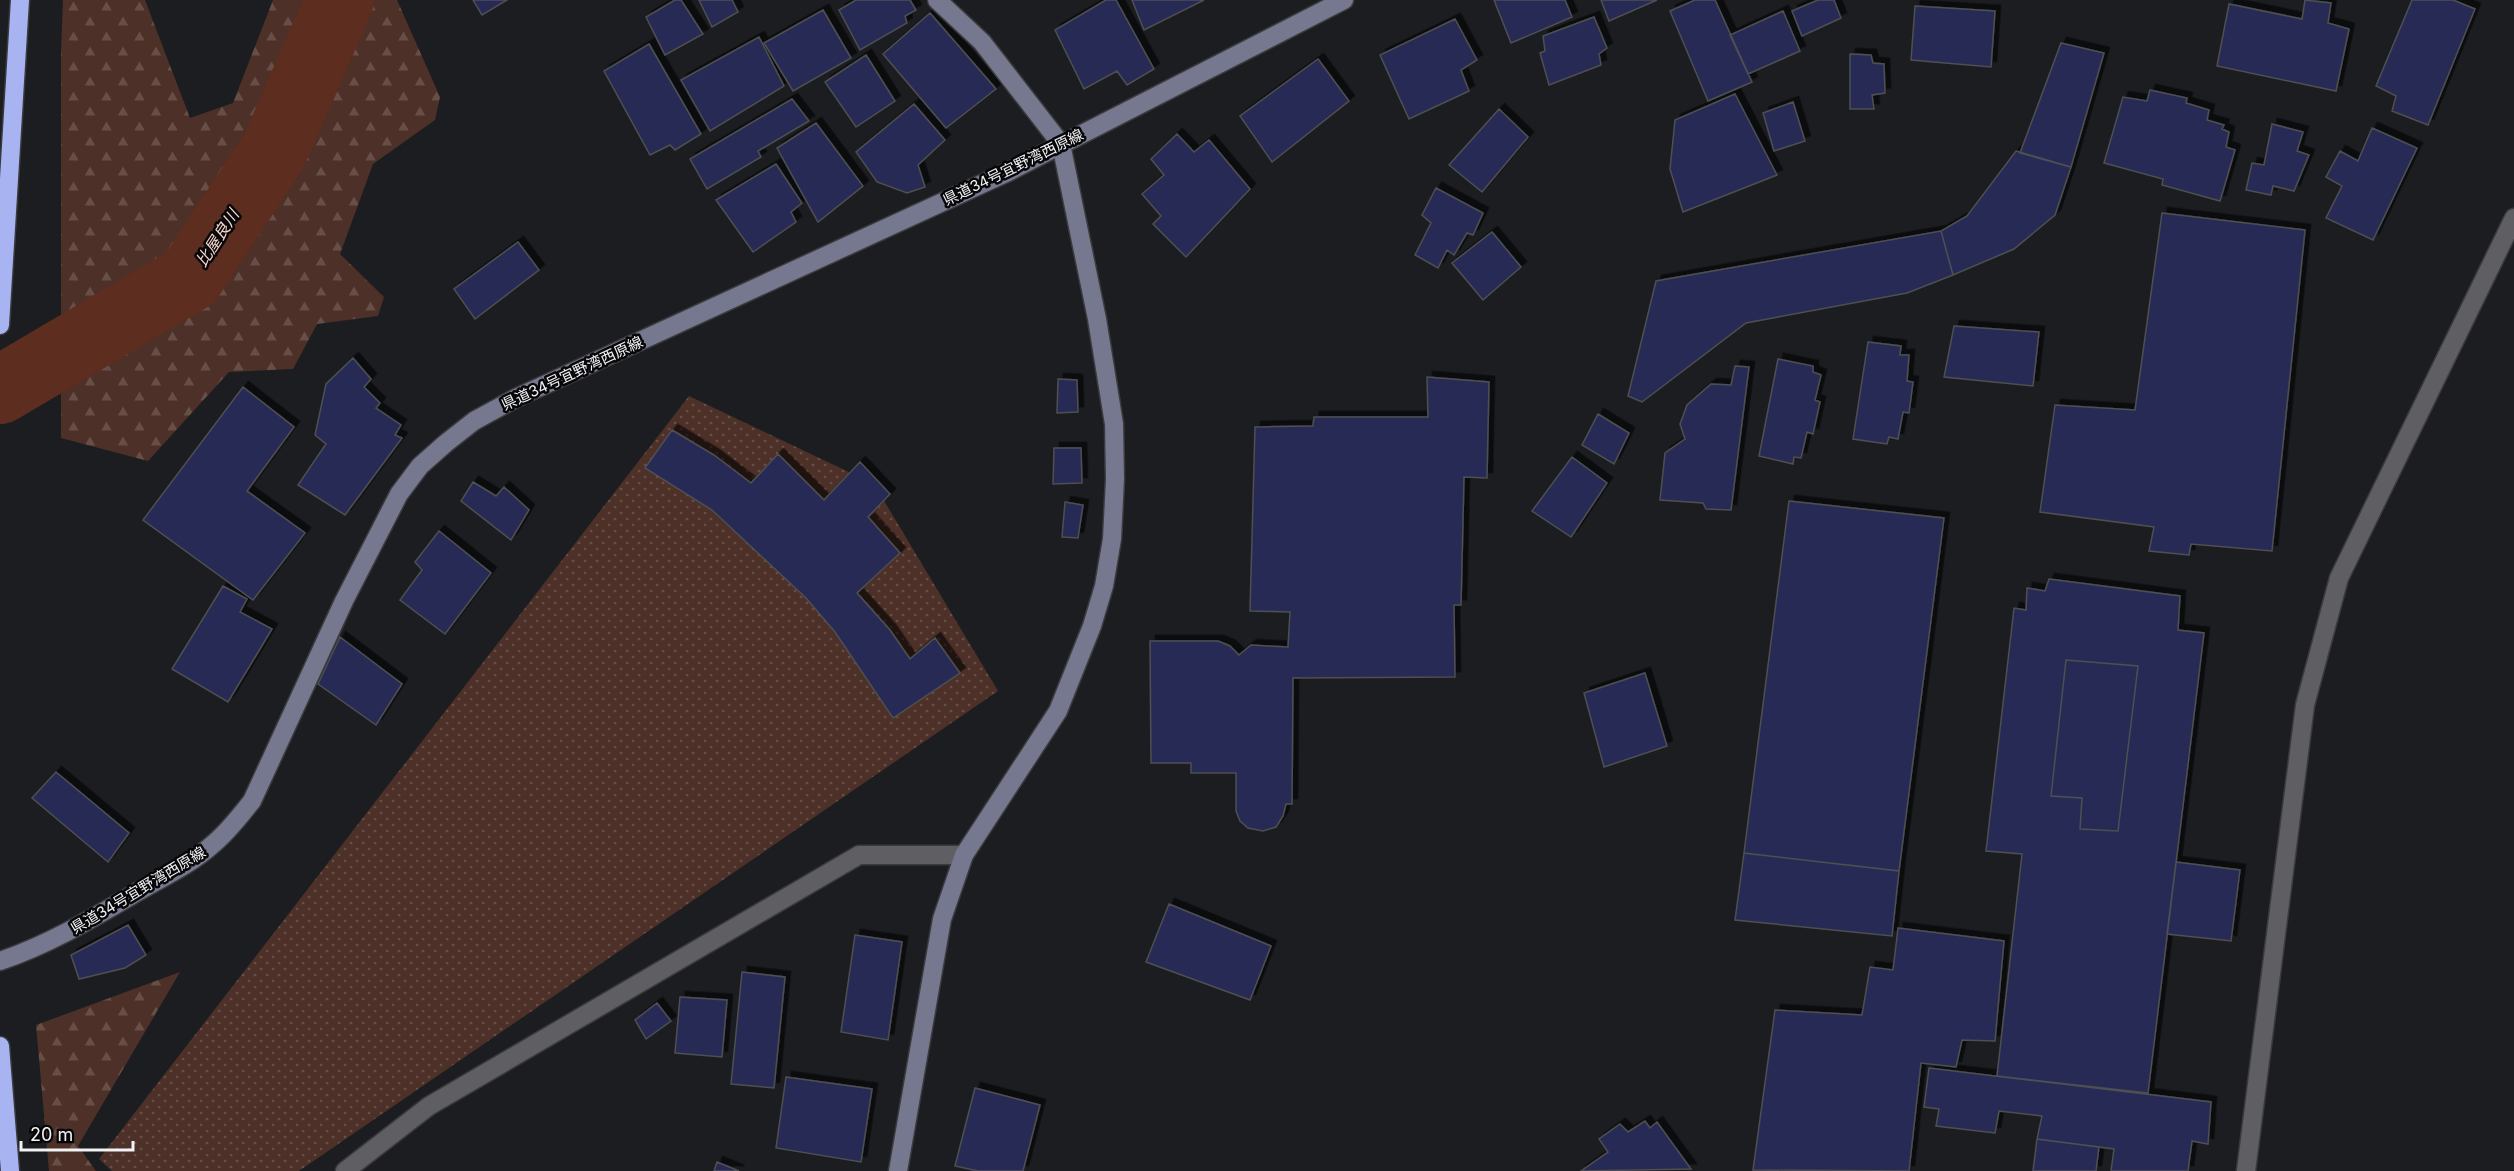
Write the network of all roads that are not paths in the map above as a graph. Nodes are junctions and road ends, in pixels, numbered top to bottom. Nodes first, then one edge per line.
1 (20, 0) edge
2 (937, 0) edge
3 (1344, 0) edge
4 (1061, 144) junction
5 (2514, 218) edge
6 (0, 325) edge
7 (964, 855) junction
8 (0, 961) edge
9 (0, 1046) edge
10 (10, 1171) edge
11 (345, 1171) edge
12 (898, 1171) edge
13 (2246, 1171) edge

1 - 6 highway
2 - 4 main road
3 - 4 main road, 県道34号宜野湾西原線
4 - 7 main road
4 - 8 main road, 県道34号宜野湾西原線
5 - 13 street
7 - 11 street
7 - 12 main road
9 - 10 highway

